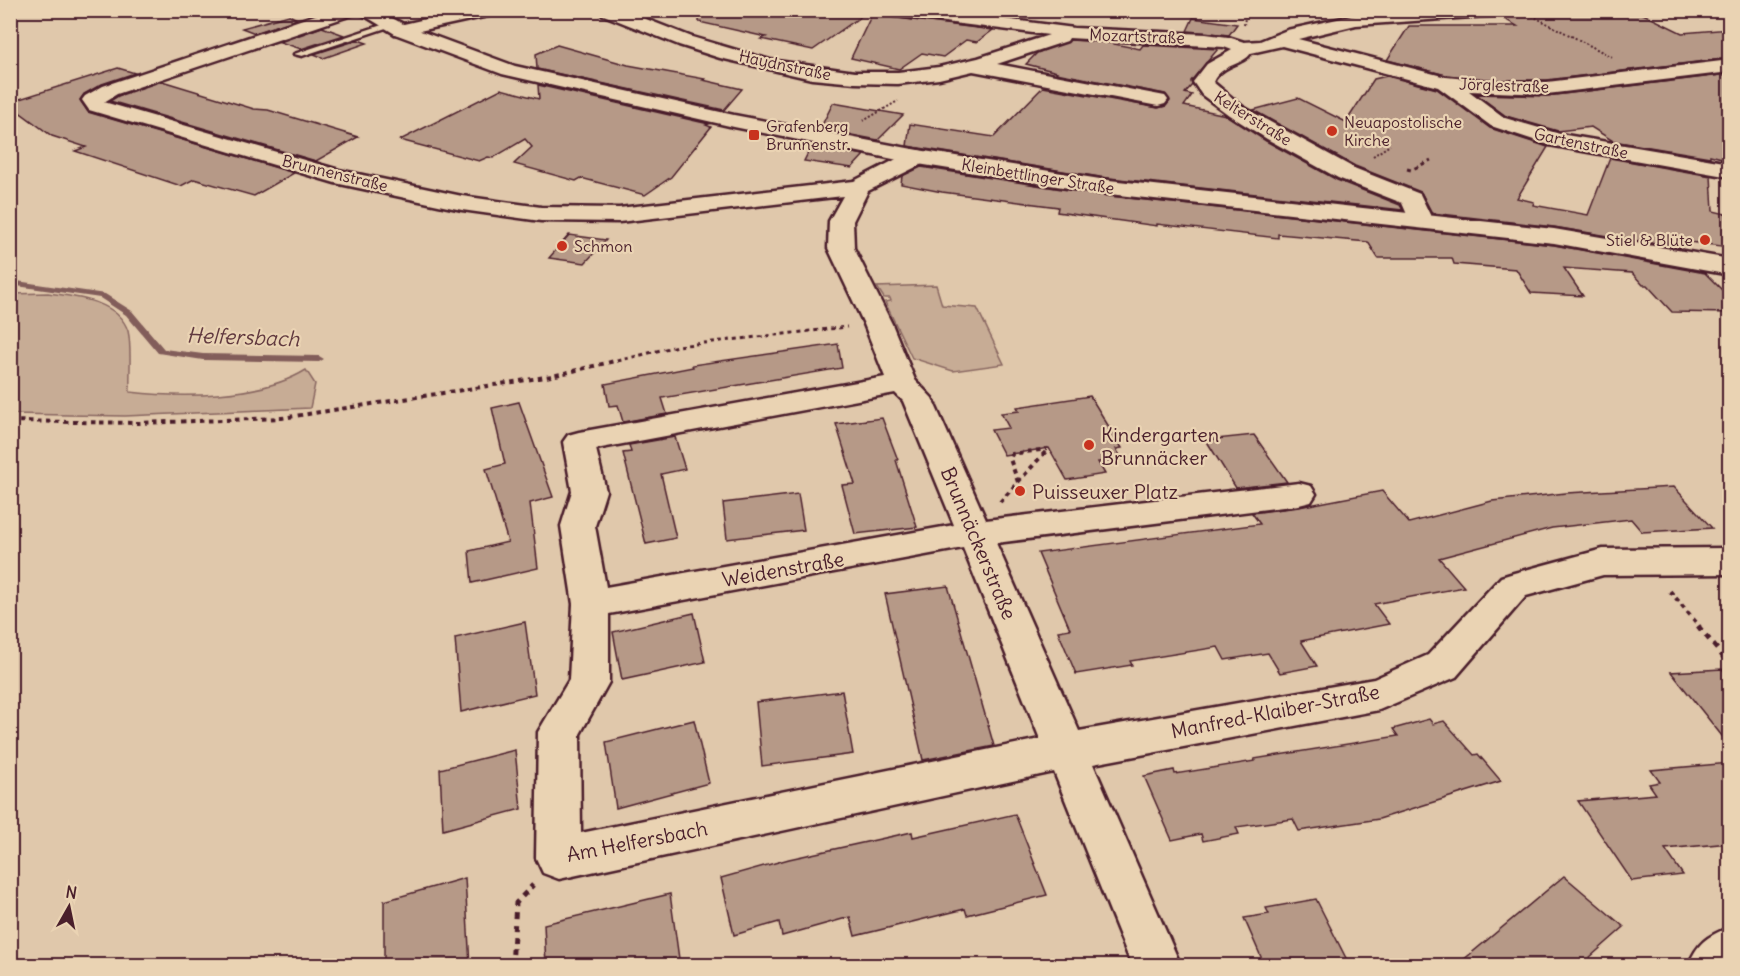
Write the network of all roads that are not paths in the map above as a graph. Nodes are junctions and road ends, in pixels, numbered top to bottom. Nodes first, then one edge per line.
1 (349, 10) edge
2 (363, 10) edge
3 (491, 10) edge
4 (607, 10) edge
5 (889, 10) edge
6 (1501, 10) edge
7 (1436, 12) edge
8 (1103, 17) dead end
9 (396, 28) junction
10 (1074, 33) junction
11 (1127, 34) junction
12 (1282, 40) junction
13 (1242, 48) junction
14 (299, 54) dead end
15 (968, 65) junction
16 (1730, 66) edge
17 (1445, 83) junction
18 (1158, 100) dead end
19 (918, 157) junction
20 (1730, 170) edge
21 (859, 187) junction
22 (1421, 221) junction
23 (1730, 267) edge
24 (902, 383) junction
25 (1299, 494) dead end
26 (986, 520) junction
27 (1730, 561) edge
28 (591, 604) junction
29 (1067, 751) junction
30 (1730, 951) edge
31 (1157, 966) edge
32 (1712, 966) edge

1 - 21 street, Brunnenstraße
2 - 9 street, Kleinbettlinger Straße
3 - 9 street
4 - 15 street, Haydnstraße
5 - 10 street, Mozartstraße
6 - 7 street, Kelterstraße
7 - 12 street, Kelterstraße
8 - 11 street
9 - 14 lane
9 - 19 street, Kleinbettlinger Straße
10 - 11 street, Mozartstraße
10 - 15 street, Haydnstraße
11 - 13 street, Mozartstraße
12 - 13 street, Kelterstraße
12 - 17 street, Jörglestraße
13 - 22 street, Kelterstraße
15 - 18 street, Haydnstraße
16 - 17 street, Jörglestraße
17 - 20 street, Gartenstraße
19 - 21 street
19 - 22 street, Kleinbettlinger Straße
21 - 24 street, Brunnäckerstraße
22 - 23 street, Kleinbettlinger Straße
24 - 26 street, Brunnäckerstraße
24 - 28 street, Am Helfersbach
25 - 26 street, Weidenstraße
26 - 28 street, Weidenstraße
26 - 29 street, Brunnäckerstraße
27 - 29 street, Manfred-Klaiber-Straße
28 - 29 street, Am Helfersbach
29 - 31 street, Brunnäckerstraße
30 - 32 street

